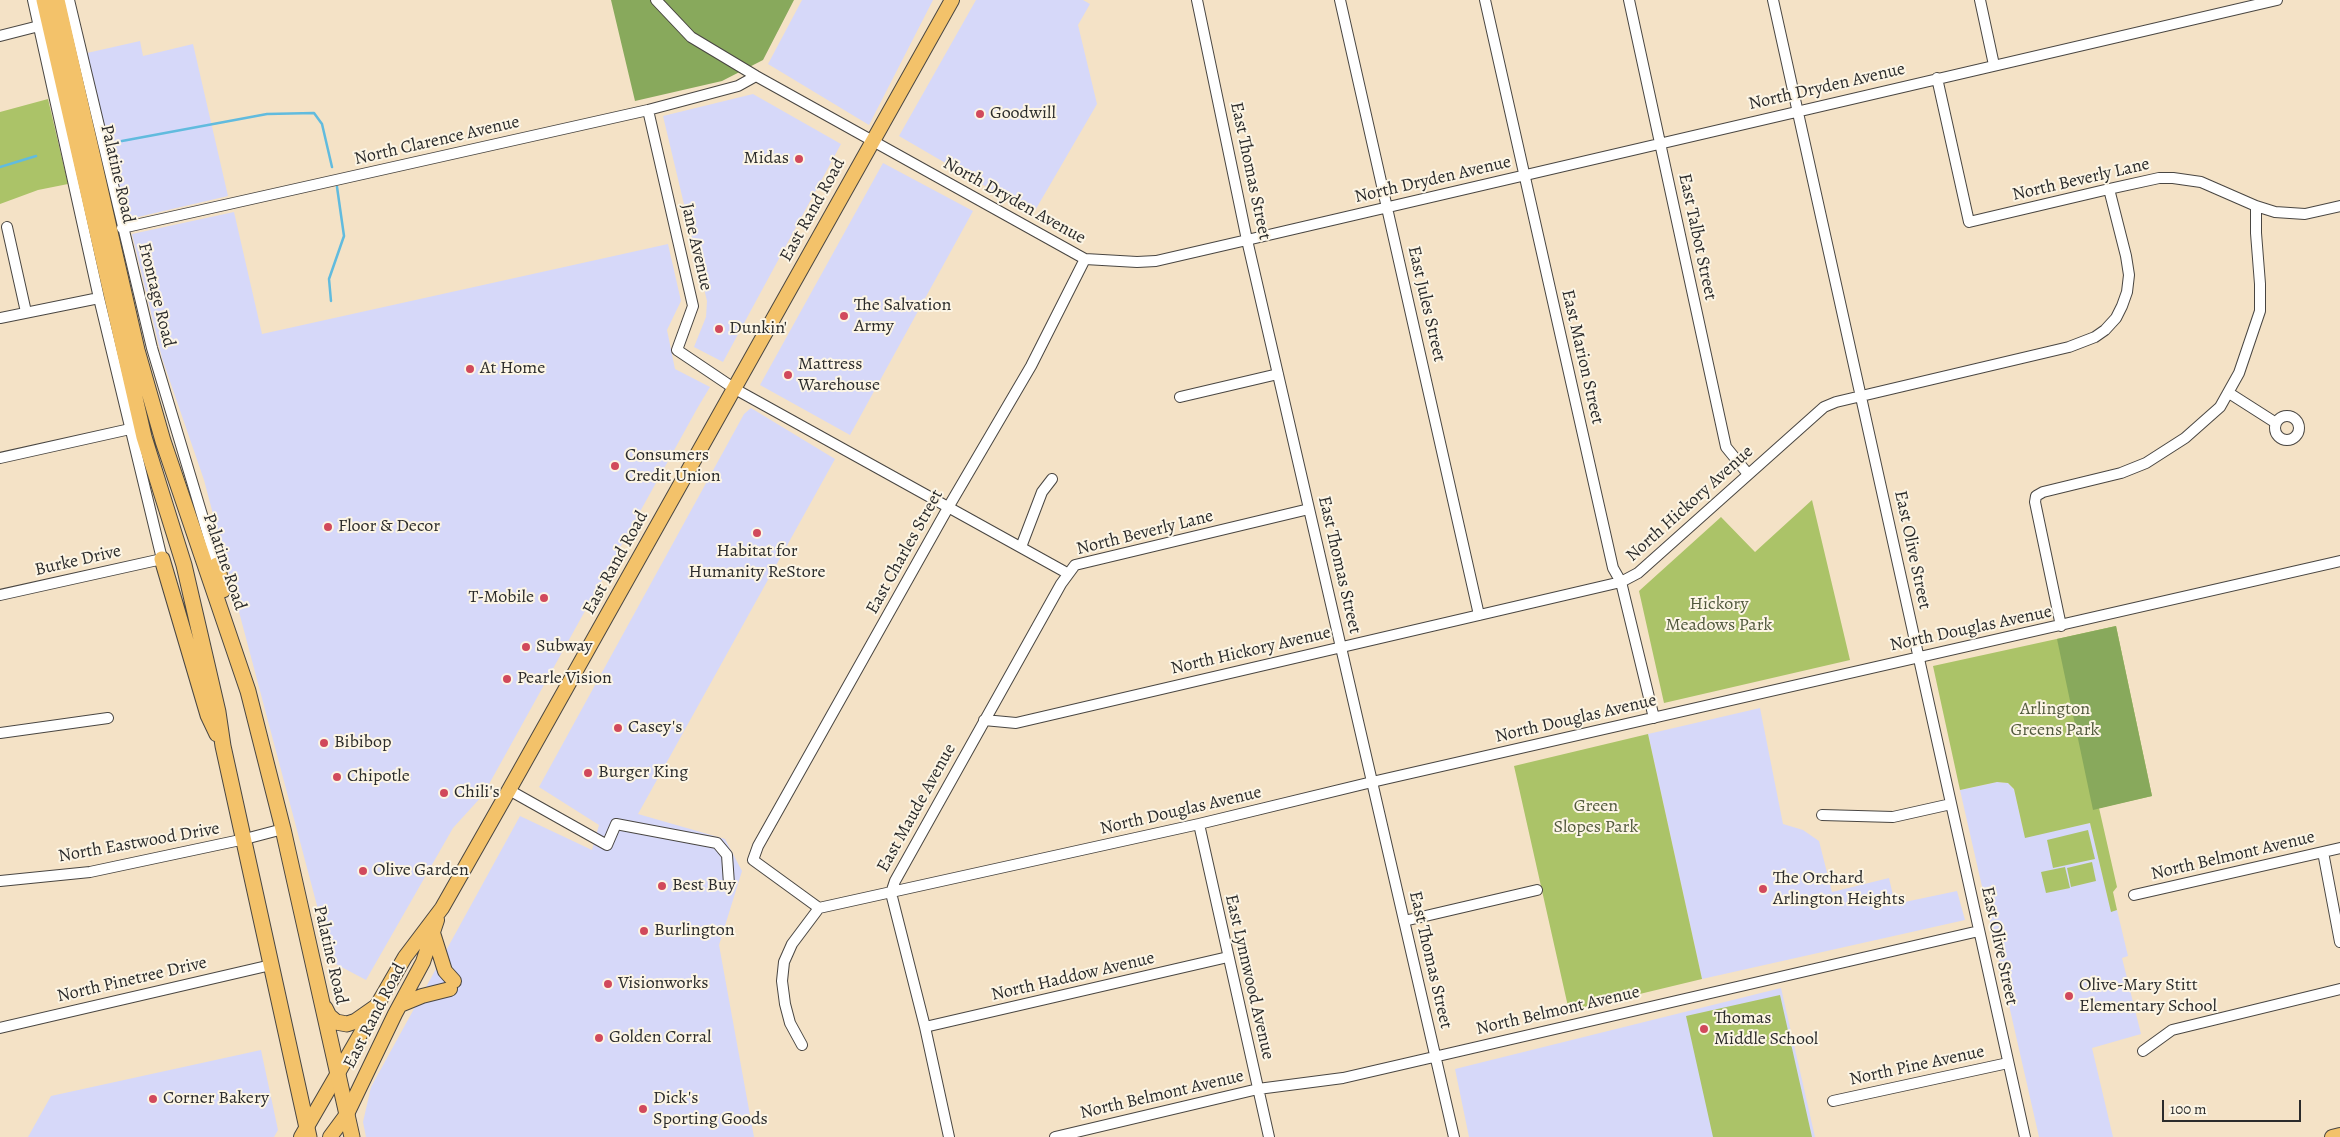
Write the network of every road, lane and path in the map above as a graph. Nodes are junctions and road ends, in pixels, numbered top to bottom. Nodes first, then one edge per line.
1 (33, 0) edge
2 (44, 0) edge
3 (58, 0) edge
4 (69, 0) edge
5 (656, 0) edge
6 (952, 0) edge
7 (1197, 0) edge
8 (1340, 0) edge
9 (1485, 0) edge
10 (1629, 0) edge
11 (1773, 0) edge
12 (1980, 0) edge
13 (2277, 0) edge
14 (39, 26) junction
15 (0, 36) edge
16 (1994, 65) junction
17 (756, 76) junction
18 (1936, 78) junction
19 (648, 110) junction
20 (1798, 111) junction
21 (873, 140) junction
22 (1660, 143) junction
23 (1524, 176) junction
24 (2109, 189) junction
25 (1388, 206) junction
26 (2256, 206) junction
27 (2340, 206) edge
28 (7, 228) dead end
29 (122, 228) junction
30 (1247, 240) junction
31 (1085, 259) junction
32 (99, 298) junction
33 (26, 312) junction
34 (0, 318) edge
35 (1278, 374) junction
36 (735, 389) junction
37 (2229, 393) junction
38 (1861, 396) junction
39 (1180, 398) dead end
40 (2276, 423) dead end
41 (130, 429) junction
42 (0, 458) edge
43 (1748, 474) junction
44 (1052, 480) dead end
45 (949, 506) junction
46 (1309, 509) junction
47 (1021, 547) junction
48 (162, 559) junction
49 (2340, 561) edge
50 (216, 565) joint
51 (1067, 573) junction
52 (1621, 582) junction
53 (0, 595) edge
54 (1479, 615) junction
55 (2061, 626) junction
56 (1341, 647) junction
57 (1919, 656) junction
58 (248, 691) junction
59 (108, 718) dead end
60 (1654, 718) junction
61 (984, 720) junction
62 (0, 733) edge
63 (223, 746) junction
64 (1372, 782) junction
65 (509, 790) junction
66 (1951, 804) junction
67 (1822, 815) dead end
68 (1199, 824) junction
69 (283, 829) junction
70 (245, 840) junction
71 (2340, 848) edge
72 (2323, 852) junction
73 (0, 881) edge
74 (729, 884) dead end
75 (1537, 890) dead end
76 (891, 893) junction
77 (2134, 895) dead end
78 (442, 908) junction
79 (819, 908) junction
80 (1404, 921) junction
81 (1979, 931) junction
82 (433, 933) junction
83 (2340, 942) edge
84 (1228, 958) junction
85 (271, 965) junction
86 (2340, 989) edge
87 (321, 1000) junction
88 (400, 1005) junction
89 (376, 1007) junction
90 (925, 1027) junction
91 (0, 1028) edge
92 (802, 1045) dead end
93 (2143, 1051) dead end
94 (1435, 1056) junction
95 (2008, 1063) junction
96 (338, 1074) junction
97 (1258, 1089) junction
98 (1833, 1101) dead end
99 (347, 1114) junction
100 (306, 1134) edge
101 (2340, 1135) edge
102 (330, 1137) edge
103 (352, 1137) edge
104 (949, 1137) edge
105 (1055, 1137) edge
106 (1269, 1137) edge
107 (1454, 1137) edge
108 (2025, 1137) edge
109 (2332, 1137) edge

1 - 14 street
2 - 63 highway, Palatine Road
3 - 58 highway, Palatine Road
4 - 29 street, Frontage Road
5 - 17 street, North Dryden Avenue
6 - 21 main road, East Rand Road
7 - 30 street, East Thomas Street
8 - 25 street, East Jules Street
9 - 23 street, East Marion Street
10 - 22 street, East Talbot Street
11 - 20 street, East Olive Street
12 - 16 street
13 - 16 street, North Dryden Avenue
14 - 15 street
14 - 32 street
16 - 18 street, North Dryden Avenue
17 - 19 street, North Clarence Avenue
17 - 21 street, North Dryden Avenue
18 - 20 street, North Dryden Avenue
18 - 24 street, North Beverly Lane
19 - 29 street, North Clarence Avenue
19 - 36 street, Jane Avenue
20 - 22 street, North Dryden Avenue
20 - 38 street, East Olive Street
21 - 31 street, North Dryden Avenue
21 - 36 main road, East Rand Road
22 - 23 street, North Dryden Avenue
22 - 43 street, East Talbot Street
23 - 25 street, North Dryden Avenue
23 - 52 street, East Marion Street
24 - 26 street, North Beverly Lane
24 - 38 street, North Hickory Avenue
25 - 30 street, North Dryden Avenue
25 - 54 street, East Jules Street
26 - 27 street, North Beverly Lane
26 - 37 street
28 - 33 street
29 - 50 street, Frontage Road
30 - 31 street, North Dryden Avenue
30 - 35 street, East Thomas Street
31 - 45 street, East Charles Street
32 - 33 street
32 - 41 street
33 - 34 street
35 - 39 street
35 - 46 street, East Thomas Street
36 - 45 street, North Beverly Lane
36 - 65 main road, East Rand Road
37 - 40 street
37 - 55 street
38 - 43 street, North Hickory Avenue
38 - 57 street, East Olive Street
41 - 42 street
41 - 48 street
43 - 52 street, North Hickory Avenue
44 - 47 street
45 - 47 street, North Beverly Lane
45 - 79 street, East Charles Street
46 - 51 street, North Beverly Lane
46 - 56 street, East Thomas Street
47 - 51 street, North Beverly Lane
48 - 53 street, Burke Drive
48 - 63 highway
49 - 55 street, North Douglas Avenue
50 - 58 highway
51 - 61 street, East Maude Avenue
52 - 54 street, North Hickory Avenue
52 - 60 street, East Marion Street
54 - 56 street, North Hickory Avenue
55 - 57 street, North Douglas Avenue
56 - 61 street, North Hickory Avenue
56 - 64 street, East Thomas Street
57 - 60 street, North Douglas Avenue
57 - 66 street, East Olive Street
58 - 69 highway, Palatine Road
59 - 62 street
60 - 64 street, North Douglas Avenue
61 - 76 street, East Maude Avenue
63 - 70 highway, Palatine Road
64 - 68 street, North Douglas Avenue
64 - 80 street, East Thomas Street
65 - 74 street
65 - 78 main road, East Rand Road
66 - 67 street
66 - 81 street, East Olive Street
68 - 76 street, North Douglas Avenue
68 - 84 street, East Lynnwood Avenue
69 - 70 street, North Eastwood Drive
69 - 87 highway, Palatine Road
70 - 73 street, North Eastwood Drive
70 - 85 highway, Palatine Road
71 - 72 street, North Belmont Avenue
72 - 77 street, North Belmont Avenue
72 - 83 street
75 - 80 street
76 - 79 street, North Douglas Avenue
76 - 90 street, East Maude Avenue
78 - 82 main road, East Rand Road
78 - 89 main road, East Rand Road
79 - 92 street
80 - 94 street, East Thomas Street
81 - 94 street, North Belmont Avenue
81 - 95 street, East Olive Street
82 - 88 main road, East Rand Road
82 - 88 main road
84 - 90 street, North Haddow Avenue
84 - 97 street, East Lynnwood Avenue
85 - 91 street, North Pinetree Drive
85 - 100 highway, Palatine Road
86 - 93 street
87 - 89 highway
87 - 96 highway, Palatine Road
88 - 99 main road, East Rand Road
89 - 96 main road, East Rand Road
90 - 104 street, East Maude Avenue
94 - 97 street, North Belmont Avenue
94 - 107 street, East Thomas Street
95 - 98 street, North Pine Avenue
95 - 108 street, East Olive Street
96 - 99 highway, Palatine Road
96 - 100 main road, East Rand Road
97 - 105 street, North Belmont Avenue
97 - 106 street, East Lynnwood Avenue
99 - 102 main road, East Rand Road
99 - 103 highway, Palatine Road
101 - 109 main road

